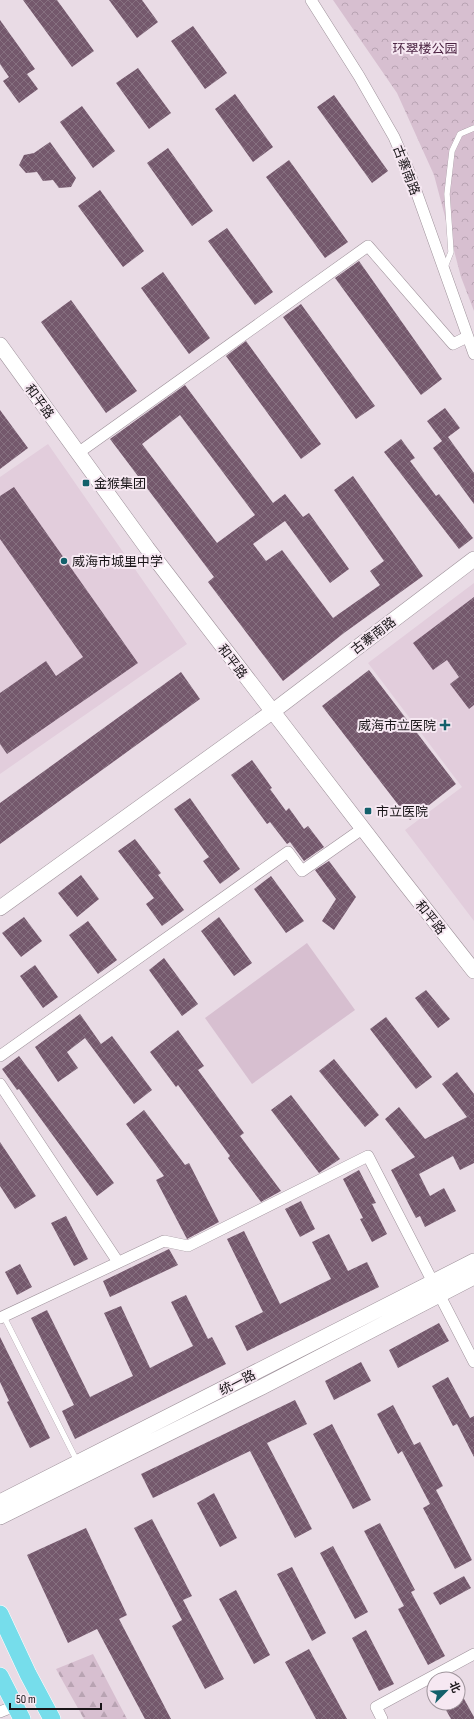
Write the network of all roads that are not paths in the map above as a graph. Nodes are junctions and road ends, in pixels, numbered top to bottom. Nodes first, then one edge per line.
1 (311, 0) edge
2 (474, 128) edge
3 (443, 270) junction
4 (467, 337) junction
5 (0, 345) edge
6 (474, 354) edge
7 (78, 453) junction
8 (474, 559) edge
9 (272, 712) junction
10 (362, 829) junction
11 (0, 908) edge
12 (474, 971) edge
13 (0, 1056) edge
14 (0, 1084) edge
15 (474, 1261) edge
16 (118, 1262) junction
17 (474, 1278) edge
18 (437, 1288) junction
19 (2, 1318) edge
20 (474, 1362) edge
21 (78, 1464) junction
22 (0, 1502) edge
23 (0, 1517) edge
24 (0, 1614) edge
25 (474, 1654) edge
26 (0, 1676) edge
27 (12, 1712) edge
28 (52, 1719) edge
29 (382, 1719) edge

1 - 3 street, 古寨南路
2 - 3 lane
3 - 4 street, 古寨南路
4 - 6 street, 古寨南路
4 - 7 street
5 - 7 street, 和平路
7 - 9 street, 和平路
8 - 9 street, 古寨南路
9 - 10 street, 和平路
9 - 11 street, 古寨南路
10 - 12 street, 和平路
10 - 13 street
14 - 16 street
15 - 18 street, 统一路
16 - 18 street
16 - 19 street
17 - 18 street, 统一路
18 - 20 street
18 - 21 street, 统一路
18 - 23 street, 统一路
19 - 21 lane
21 - 22 street, 统一路
24 - 28 main road
25 - 29 street
26 - 27 main road

